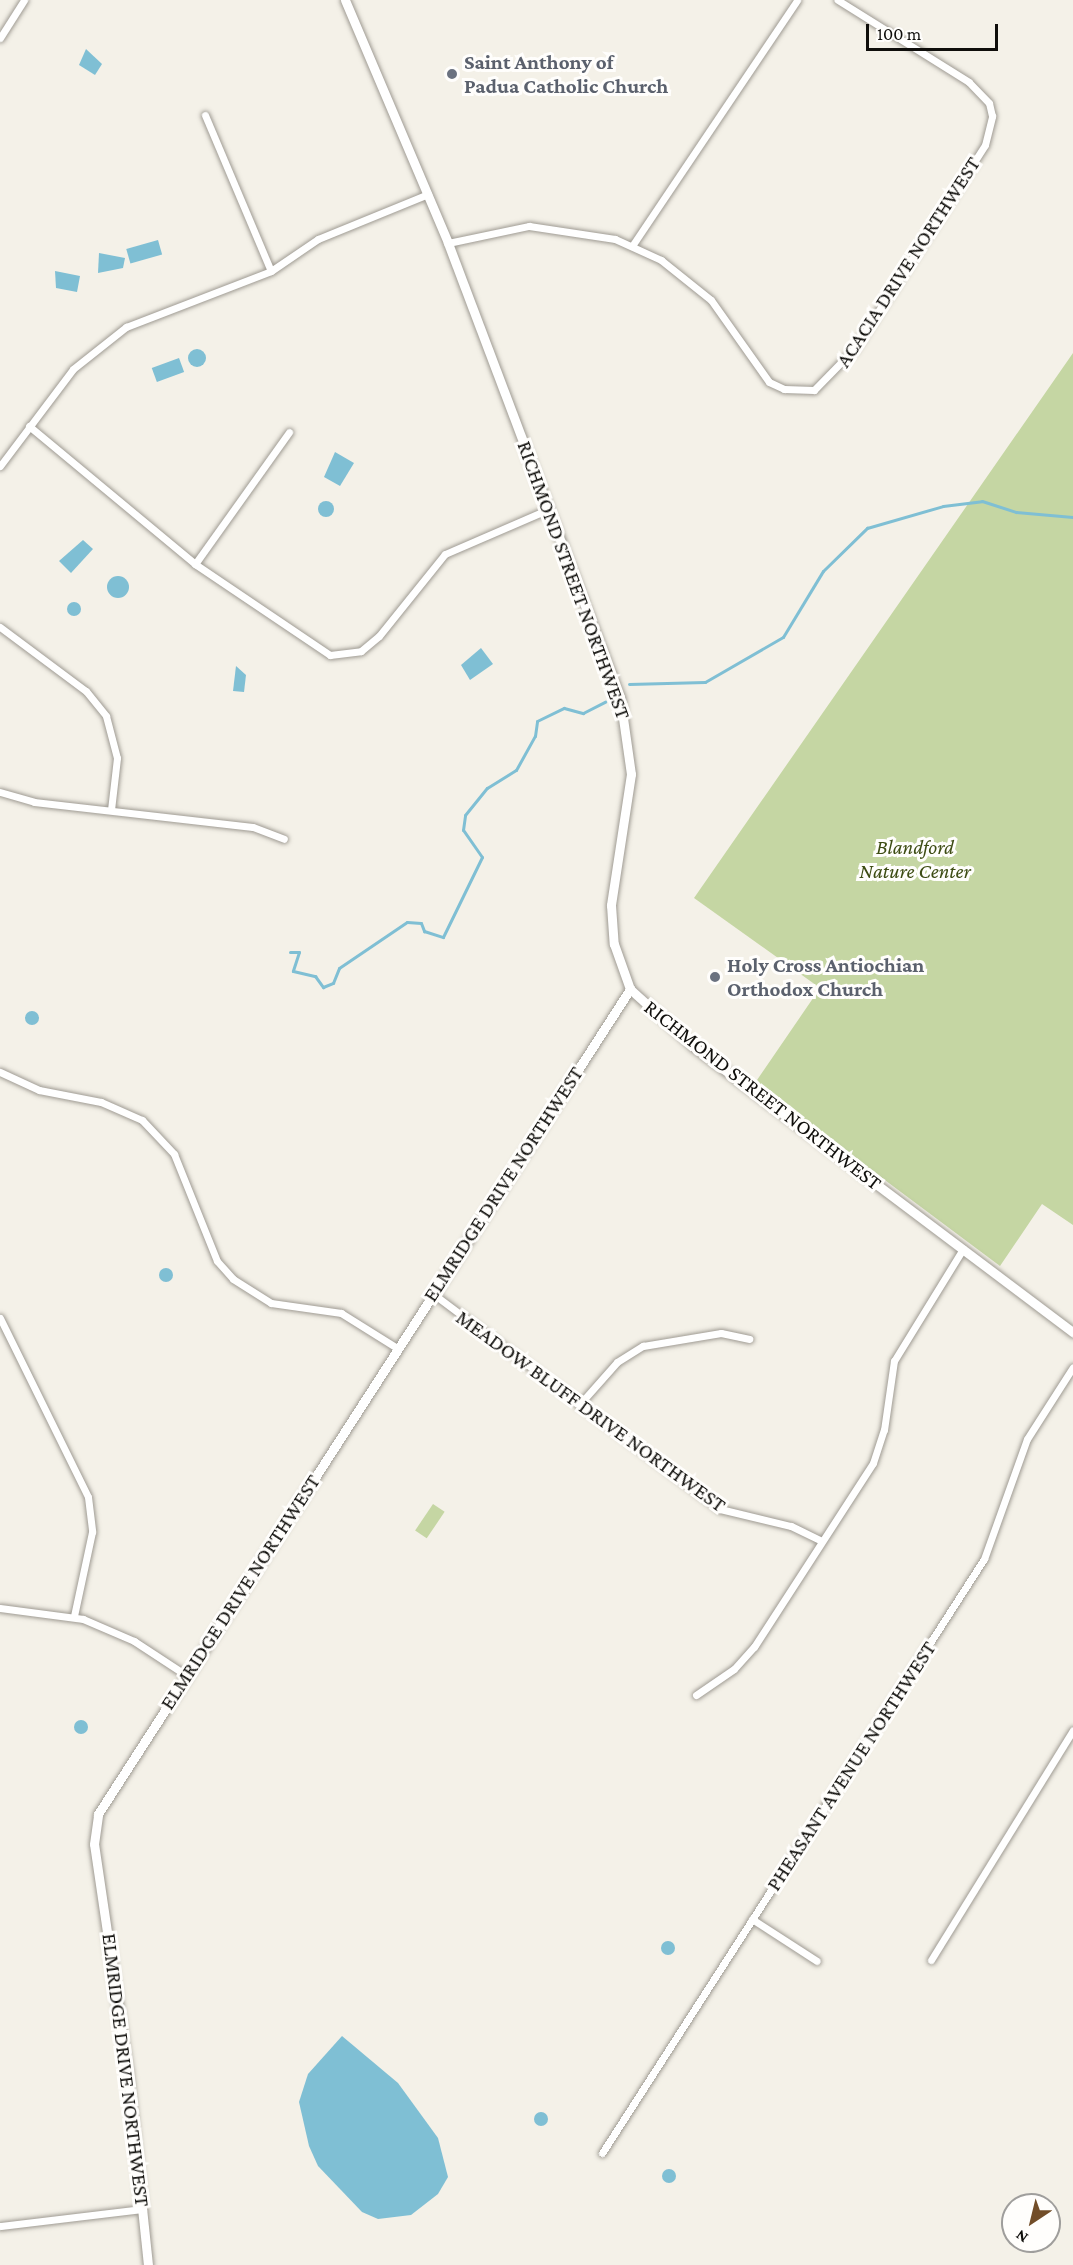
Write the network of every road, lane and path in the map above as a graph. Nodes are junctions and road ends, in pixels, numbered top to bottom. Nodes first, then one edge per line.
1 (24, 0) edge
2 (345, 0) edge
3 (797, 0) edge
4 (838, 0) edge
5 (0, 38) edge
6 (205, 115) dead end
7 (428, 194) junction
8 (448, 243) junction
9 (632, 246) junction
10 (272, 271) junction
11 (29, 426) junction
12 (289, 432) dead end
13 (0, 466) edge
14 (549, 509) junction
15 (195, 564) junction
16 (0, 627) edge
17 (0, 792) edge
18 (111, 810) junction
19 (284, 839) dead end
20 (630, 989) junction
21 (0, 1072) edge
22 (963, 1249) junction
23 (432, 1293) junction
24 (0, 1318) edge
25 (1073, 1332) edge
26 (749, 1339) dead end
27 (397, 1348) junction
28 (1073, 1367) edge
29 (579, 1405) junction
30 (822, 1541) junction
31 (0, 1608) edge
32 (74, 1616) junction
33 (186, 1675) junction
34 (696, 1695) dead end
35 (1073, 1730) edge
36 (752, 1919) junction
37 (817, 1960) dead end
38 (931, 1960) dead end
39 (602, 2152) dead end
40 (143, 2209) junction
41 (0, 2226) edge
42 (148, 2265) edge

1 - 5 street
2 - 7 street, RICHMOND STREET NORTHWEST
3 - 9 street
4 - 9 street, ACACIA DRIVE NORTHWEST
6 - 10 street
7 - 8 street, RICHMOND STREET NORTHWEST
7 - 10 street
8 - 9 street, ACACIA DRIVE NORTHWEST
8 - 14 street, RICHMOND STREET NORTHWEST
10 - 11 street
11 - 13 street
11 - 15 street
12 - 15 street
14 - 15 street
14 - 20 street, RICHMOND STREET NORTHWEST
16 - 18 street
17 - 18 street
18 - 19 street
20 - 22 street, RICHMOND STREET NORTHWEST
20 - 23 street, ELMRIDGE DRIVE NORTHWEST
21 - 27 street
22 - 25 street, RICHMOND STREET NORTHWEST
22 - 30 street
23 - 27 street, ELMRIDGE DRIVE NORTHWEST
23 - 29 street, MEADOW BLUFF DRIVE NORTHWEST
24 - 32 street
26 - 29 street
27 - 33 street, ELMRIDGE DRIVE NORTHWEST
28 - 36 street, PHEASANT AVENUE NORTHWEST
29 - 30 street, MEADOW BLUFF DRIVE NORTHWEST
30 - 34 street
31 - 32 street
32 - 33 street
33 - 40 street, ELMRIDGE DRIVE NORTHWEST
35 - 38 street
36 - 37 street
36 - 39 street, PHEASANT AVENUE NORTHWEST
40 - 41 street
40 - 42 street, ELMRIDGE DRIVE NORTHWEST

